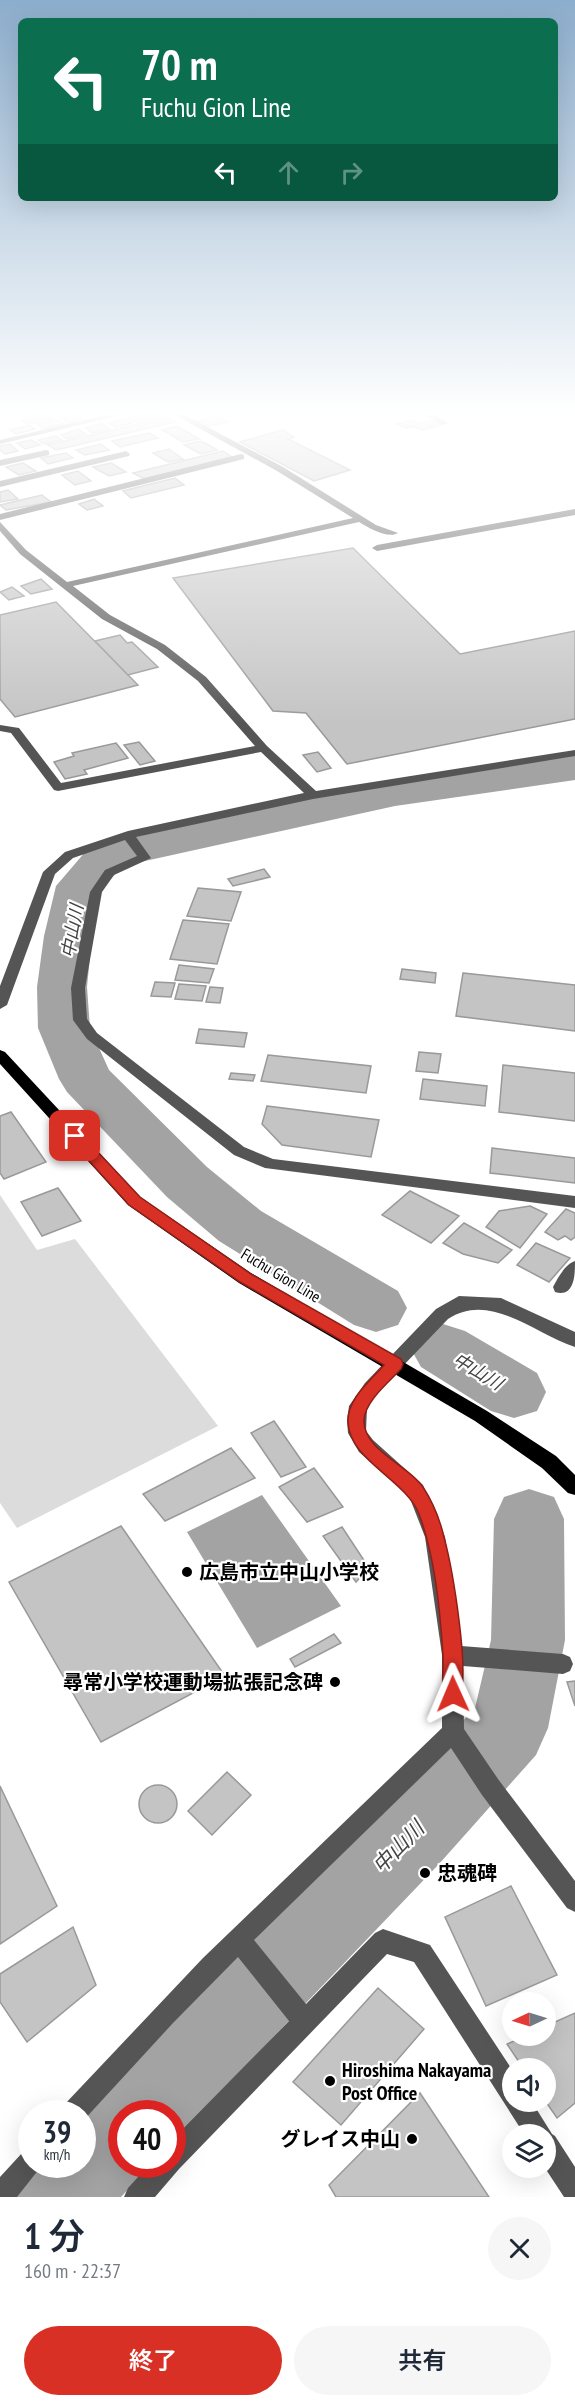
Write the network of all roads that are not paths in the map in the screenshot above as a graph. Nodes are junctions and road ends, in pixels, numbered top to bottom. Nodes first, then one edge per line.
1 (547, 518) edge
2 (361, 519) joint
3 (0, 525) edge
4 (393, 533) dead end
5 (376, 548) dead end
6 (65, 585) junction
7 (0, 728) edge
8 (263, 748) junction
9 (575, 753) edge
10 (313, 795) junction
11 (130, 837) junction
12 (0, 1005) edge
13 (0, 1055) edge
14 (575, 1202) edge
15 (575, 1268) edge
16 (561, 1287) dead end
17 (575, 1340) edge
18 (395, 1364) junction
19 (575, 1487) edge
20 (452, 1655) junction
21 (556, 1664) dead end
22 (457, 1737) junction
23 (575, 1900) edge
24 (247, 1948) junction
25 (304, 2020) junction
26 (502, 2077) edge
27 (85, 2100) edge
28 (186, 2144) edge
29 (556, 2161) edge
30 (18, 2177) edge
31 (155, 2178) edge
32 (575, 2190) edge
33 (0, 2197) edge
34 (137, 2197) edge

1 - 5 street
2 - 4 street
2 - 6 street
3 - 6 street
6 - 8 street
7 - 8 street
8 - 10 street
9 - 10 street
10 - 11 street
11 - 12 street
11 - 14 street
13 - 18 main road, Fuchu Gion Line
15 - 16 street
17 - 18 street
18 - 19 main road, Fuchu Gion Line
18 - 20 street
20 - 21 street
20 - 22 street
22 - 23 street
22 - 24 street
24 - 25 street
24 - 27 street
25 - 26 street
25 - 28 street
29 - 32 street
30 - 33 street
31 - 34 street

